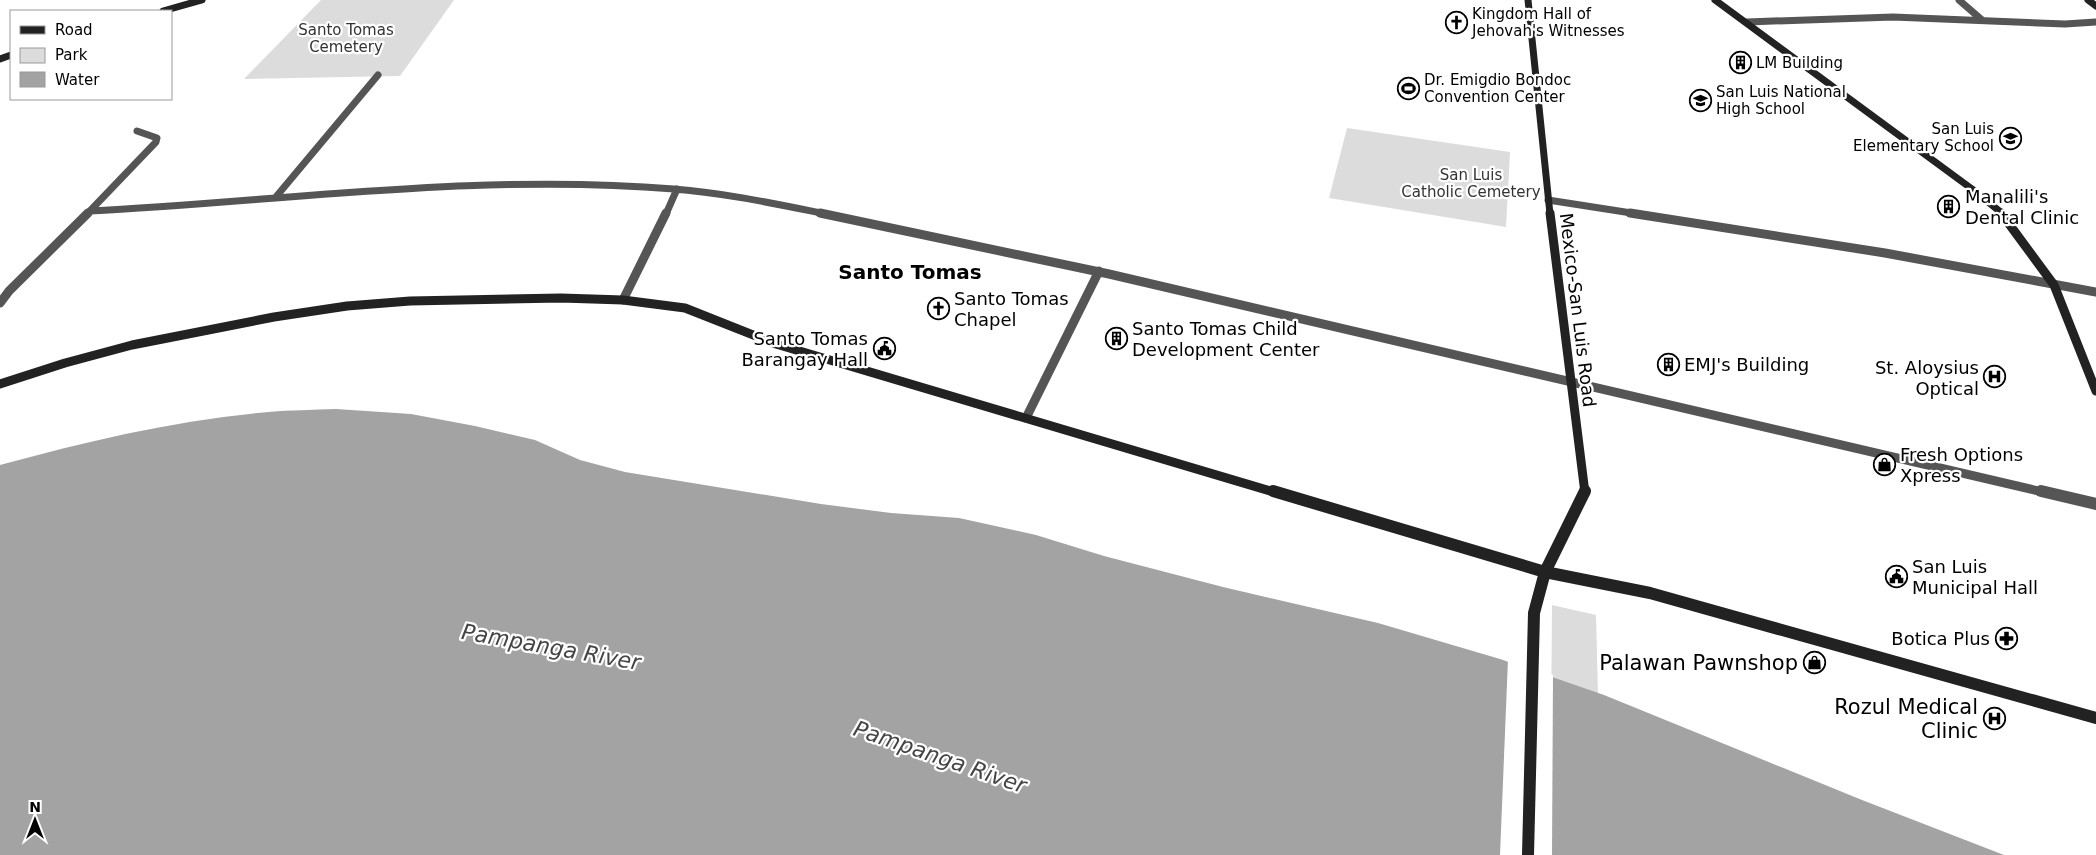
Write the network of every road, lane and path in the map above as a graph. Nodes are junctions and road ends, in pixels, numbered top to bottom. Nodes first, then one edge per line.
1 (202, 0) edge
2 (1528, 0) edge
3 (1715, 0) edge
4 (1959, 0) edge
5 (2088, 0) edge
6 (2096, 6) edge
7 (167, 10) edge
8 (1982, 20) junction
9 (1747, 22) junction
10 (2096, 22) edge
11 (378, 75) dead end
12 (137, 131) dead end
13 (677, 189) junction
14 (275, 198) junction
15 (1548, 200) junction
16 (90, 211) junction
17 (1099, 271) junction
18 (2054, 285) junction
19 (2096, 292) edge
20 (623, 300) junction
21 (0, 303) edge
22 (1571, 383) junction
23 (0, 384) edge
24 (2096, 392) edge
25 (1026, 418) junction
26 (2096, 504) edge
27 (1545, 572) junction
28 (2096, 718) edge
29 (1528, 855) edge

1 - 7 main road
2 - 15 main road, Mexico-San Luis Road
3 - 9 main road
4 - 8 street
5 - 6 main road
8 - 9 street
8 - 10 street
9 - 18 main road
11 - 14 street
12 - 16 street
13 - 14 street
13 - 17 street
13 - 20 street
14 - 16 street
15 - 18 street
15 - 22 main road, Mexico-San Luis Road
16 - 21 street
17 - 22 street
17 - 25 street
18 - 19 street
18 - 24 main road
20 - 23 main road
20 - 25 main road
22 - 26 street
22 - 27 main road, Mexico-San Luis Road
25 - 27 main road
27 - 28 main road
27 - 29 main road, Mexico-San Luis Road

